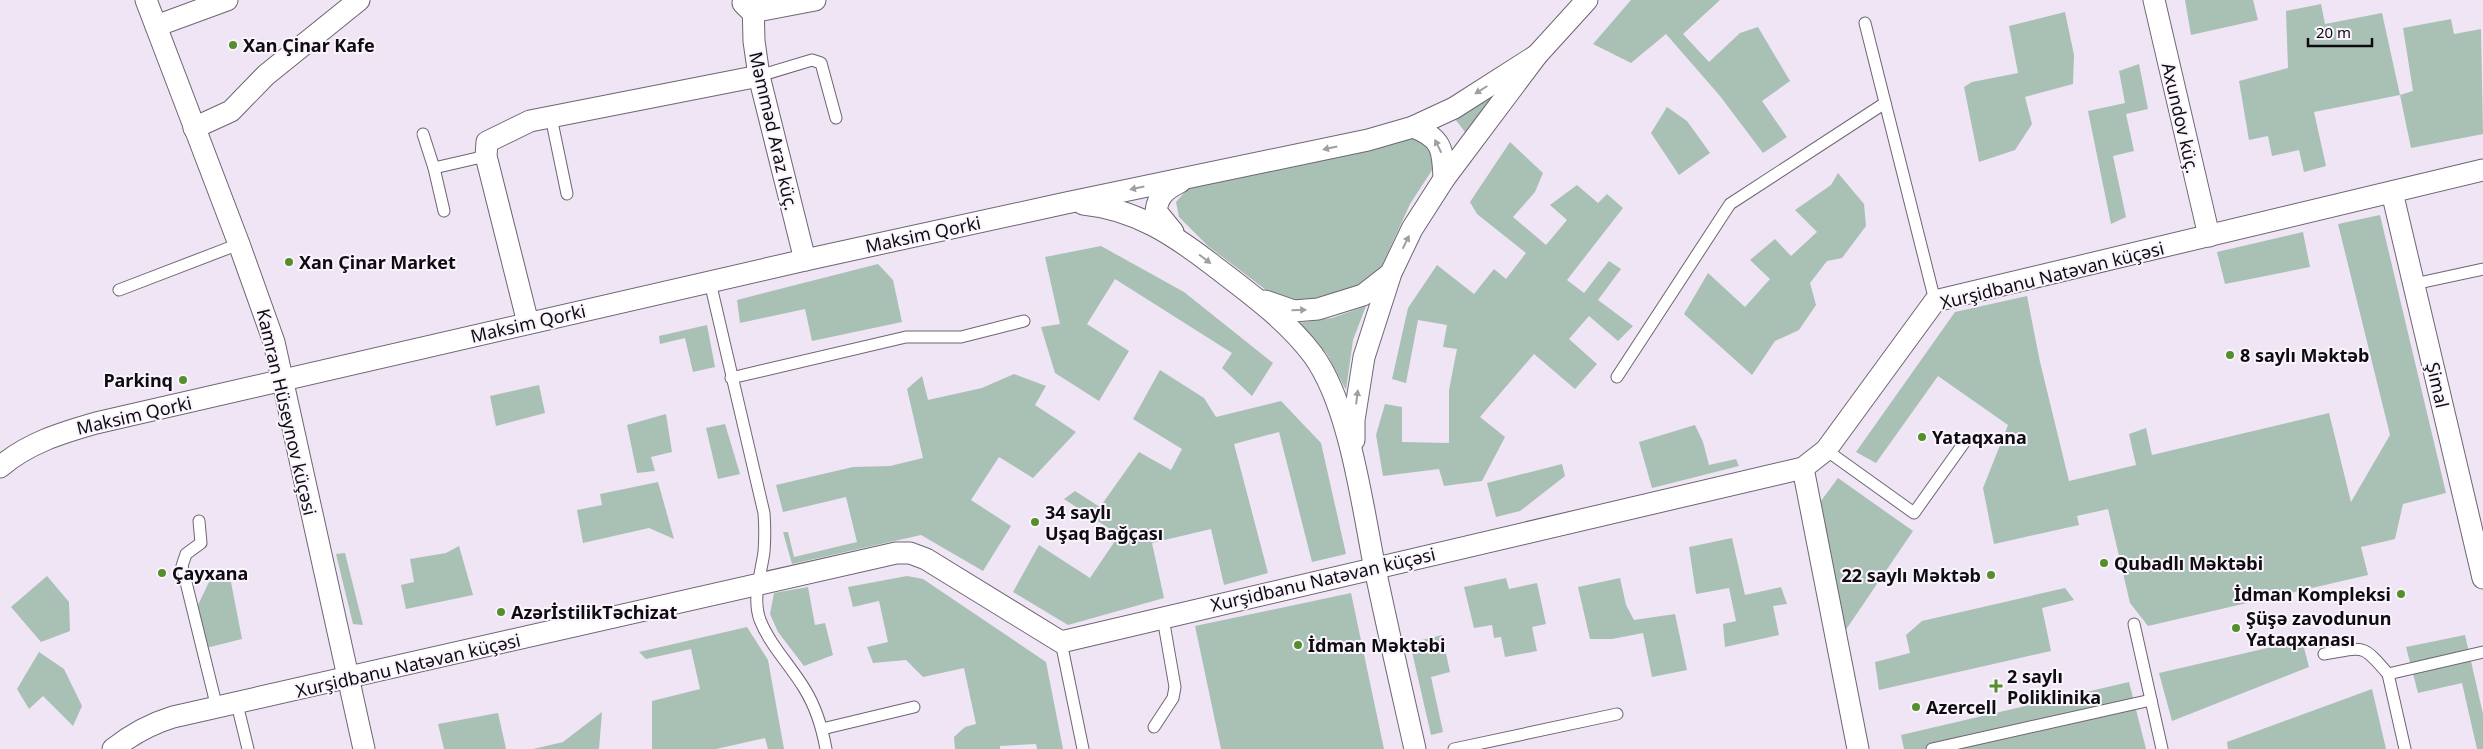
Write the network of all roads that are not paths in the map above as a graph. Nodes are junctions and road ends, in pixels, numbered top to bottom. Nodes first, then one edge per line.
1 (146, 0) edge
2 (227, 0) edge
3 (359, 0) edge
4 (815, 0) edge
5 (1587, 0) edge
6 (2154, 0) edge
7 (748, 4) edge
8 (1865, 24) dead end
9 (156, 26) junction
10 (1537, 55) junction
11 (759, 76) junction
12 (1885, 103) junction
13 (551, 117) junction
14 (836, 118) dead end
15 (1413, 127) junction
16 (194, 128) junction
17 (423, 134) dead end
18 (486, 156) junction
19 (434, 168) junction
20 (2483, 170) edge
21 (1194, 176) junction
22 (1444, 179) junction
23 (2392, 192) junction
24 (567, 194) dead end
25 (1066, 203) junction
26 (444, 211) dead end
27 (2209, 236) junction
28 (1182, 242) junction
29 (240, 244) junction
30 (805, 260) junction
31 (2483, 268) edge
32 (1391, 273) junction
33 (710, 282) junction
34 (2414, 284) junction
35 (1240, 285) junction
36 (119, 290) dead end
37 (1935, 301) junction
38 (1024, 321) dead end
39 (528, 323) junction
40 (731, 378) junction
41 (1617, 378) dead end
42 (282, 382) junction
43 (1966, 440) dead end
44 (1826, 450) junction
45 (1354, 463) junction
46 (0, 467) edge
47 (1803, 468) junction
48 (199, 521) dead end
49 (1375, 566) junction
50 (2483, 578) edge
51 (758, 585) junction
52 (1162, 618) junction
53 (2134, 624) dead end
54 (1062, 642) junction
55 (2483, 652) edge
56 (2324, 654) dead end
57 (2388, 674) junction
58 (348, 678) junction
59 (2151, 700) junction
60 (237, 704) junction
61 (914, 707) dead end
62 (217, 708) junction
63 (1616, 714) dead end
64 (1154, 727) dead end
65 (822, 729) junction
66 (113, 749) edge
67 (248, 749) edge
68 (364, 749) edge
69 (826, 749) edge
70 (1082, 749) edge
71 (1415, 749) edge
72 (1454, 749) edge
73 (1858, 749) edge
74 (1932, 749) edge
75 (2162, 749) edge
76 (2405, 749) edge

1 - 9 street, Kamran Hüseynov küçəsi
2 - 9 street
3 - 16 street
4 - 7 street
5 - 10 street
6 - 27 street, Axundov küç.
7 - 11 street, Məmməd Araz küç.
8 - 12 lane
9 - 16 street, Kamran Hüseynov küçəsi
10 -> 15 street
10 - 22 street
11 - 13 street
11 - 14 lane
11 - 30 street, Məmməd Araz küç.
12 - 37 lane
12 - 41 lane
13 - 18 street
13 - 24 lane
15 -> 21 street
22 -> 15 street
16 - 29 street, Kamran Hüseynov küçəsi
17 - 19 lane
18 - 19 lane
18 - 39 street
19 - 26 lane
20 - 23 street, Xurşidbanu Natəvan küçəsi
21 -> 25 street, Maksim Qorki
21 - 28 street
32 -> 22 street
23 - 27 street, Xurşidbanu Natəvan küçəsi
23 - 34 street, Şimal
25 - 28 street
25 - 30 street, Maksim Qorki
27 - 37 street, Xurşidbanu Natəvan küçəsi
28 -> 35 street
29 - 36 lane
29 - 42 street, Kamran Hüseynov küçəsi
30 - 33 street, Maksim Qorki
31 - 34 lane
35 -> 32 street
45 -> 32 street
33 - 39 street, Maksim Qorki
33 - 40 lane
34 - 50 street, Şimal
35 - 45 street
37 - 44 street, Xurşidbanu Natəvan küçəsi
38 - 40 lane
39 - 42 street, Maksim Qorki
40 - 51 lane
42 - 46 street, Maksim Qorki
42 - 58 street, Kamran Hüseynov küçəsi
43 - 44 lane
44 - 47 street, Xurşidbanu Natəvan küçəsi
45 - 49 street
47 - 49 street, Xurşidbanu Natəvan küçəsi
47 - 73 street
48 - 62 lane
49 - 52 street, Xurşidbanu Natəvan küçəsi
49 - 71 street
51 - 54 street, Xurşidbanu Natəvan küçəsi
51 - 58 street, Xurşidbanu Natəvan küçəsi
51 - 65 lane
52 - 54 street, Xurşidbanu Natəvan küçəsi
52 - 64 lane
53 - 59 lane
54 - 70 lane
55 - 57 lane
56 - 57 lane
57 - 76 lane
58 - 60 street, Xurşidbanu Natəvan küçəsi
58 - 68 street, Kamran Hüseynov küçəsi
59 - 74 lane
59 - 75 lane
60 - 62 street, Xurşidbanu Natəvan küçəsi
60 - 67 lane
61 - 65 lane
62 - 66 street, Xurşidbanu Natəvan küçəsi
63 - 72 lane
65 - 69 lane

